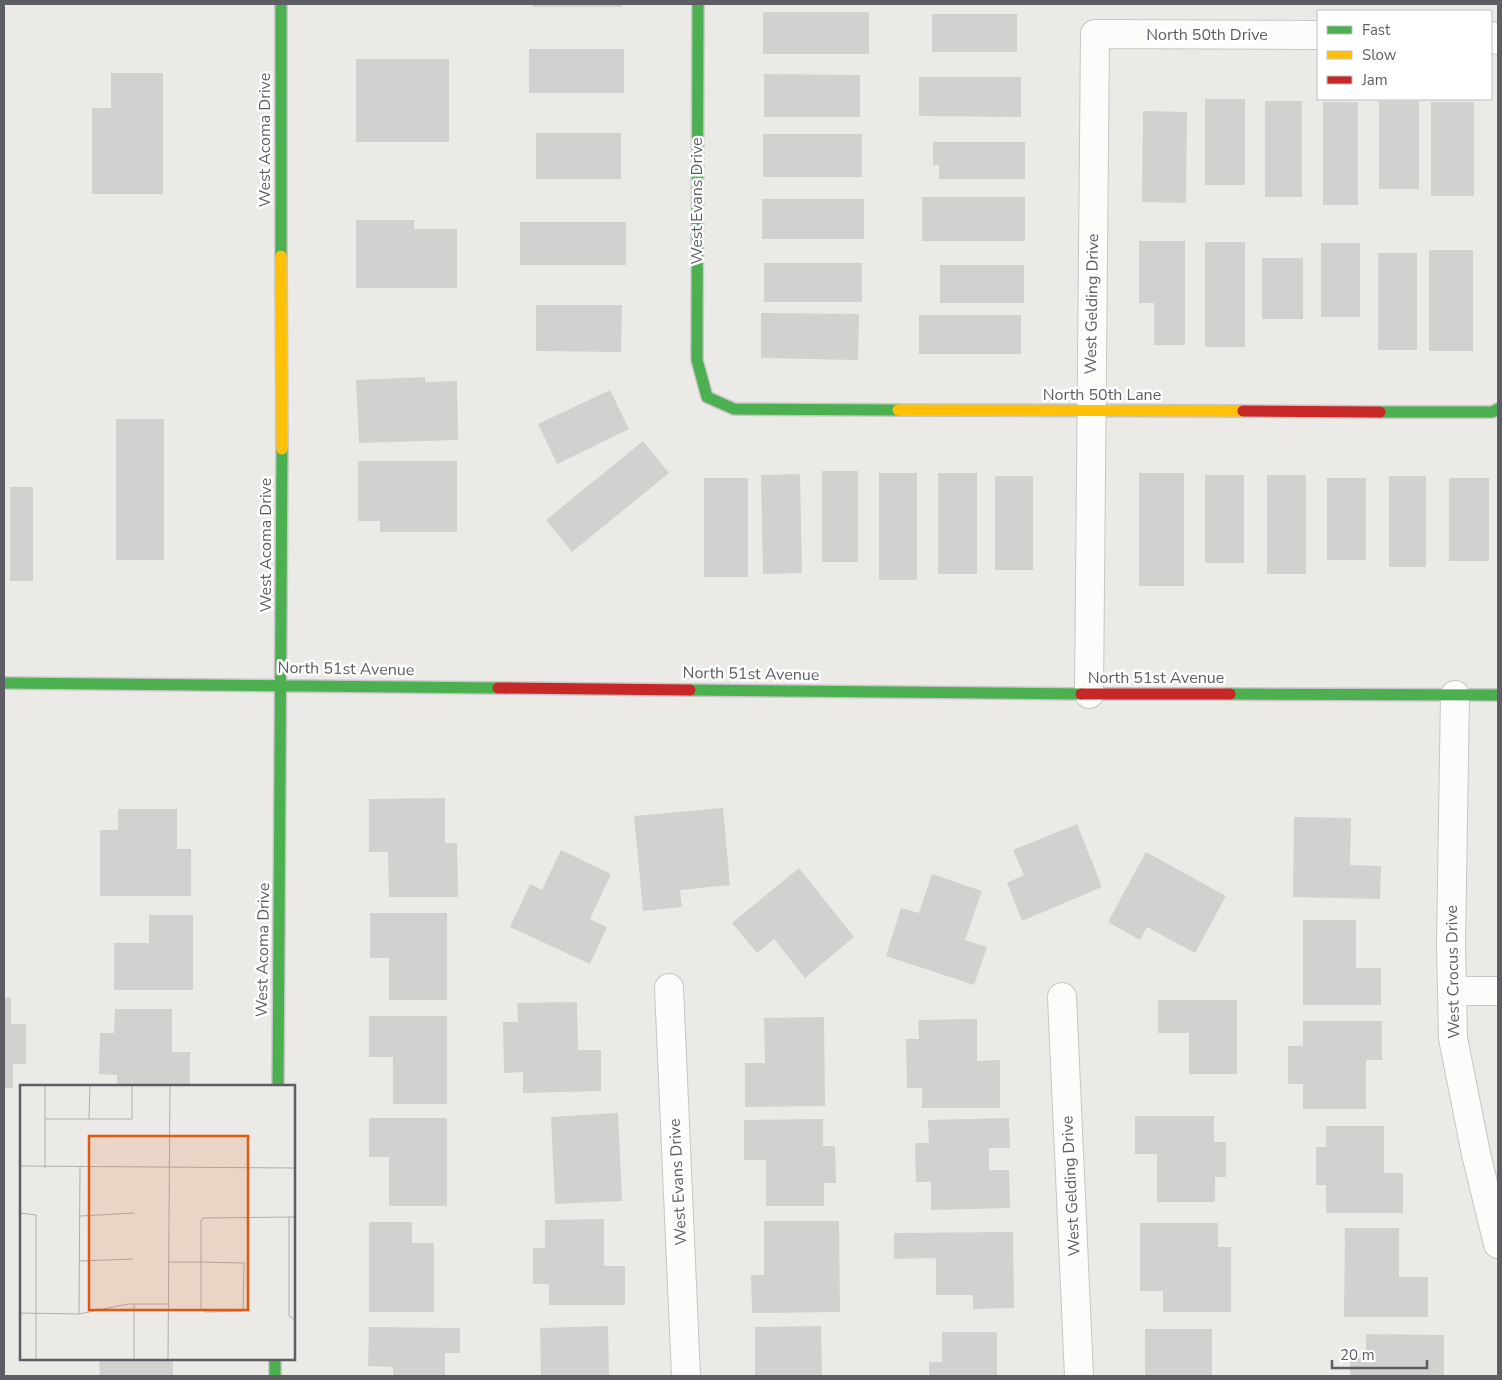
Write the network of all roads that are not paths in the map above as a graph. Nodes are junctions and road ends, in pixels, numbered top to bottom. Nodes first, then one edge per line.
1 (281, 4) edge
2 (698, 4) edge
3 (1095, 34) joint
4 (1317, 35) edge
5 (707, 397) joint
6 (1498, 409) edge
7 (1091, 411) junction
8 (4, 683) edge
9 (281, 685) junction
10 (1089, 694) junction
11 (1455, 695) junction
12 (1498, 695) edge
13 (669, 988) dead end
14 (1452, 991) junction
15 (1498, 991) edge
16 (1062, 997) dead end
17 (278, 1085) edge
18 (1498, 1244) edge
19 (275, 1360) edge
20 (275, 1376) edge
21 (686, 1376) edge
22 (1079, 1376) edge

1 - 9 street, West Acoma Drive
2 - 5 street, West Evans Drive
3 - 4 street, North 50th Drive
3 - 7 street, West Gelding Drive
5 - 7 street, North 50th Lane
6 - 7 street, North 50th Lane
7 - 10 street, West Gelding Drive
8 - 9 street, North 51st Avenue
9 - 10 street, North 51st Avenue
9 - 17 street, West Acoma Drive
10 - 11 street, North 51st Avenue
11 - 12 street, North 51st Avenue
11 - 14 street, West Crocus Drive
13 - 21 street, West Evans Drive
14 - 15 street
14 - 18 street, West Crocus Drive
16 - 22 street, West Gelding Drive
19 - 20 street

